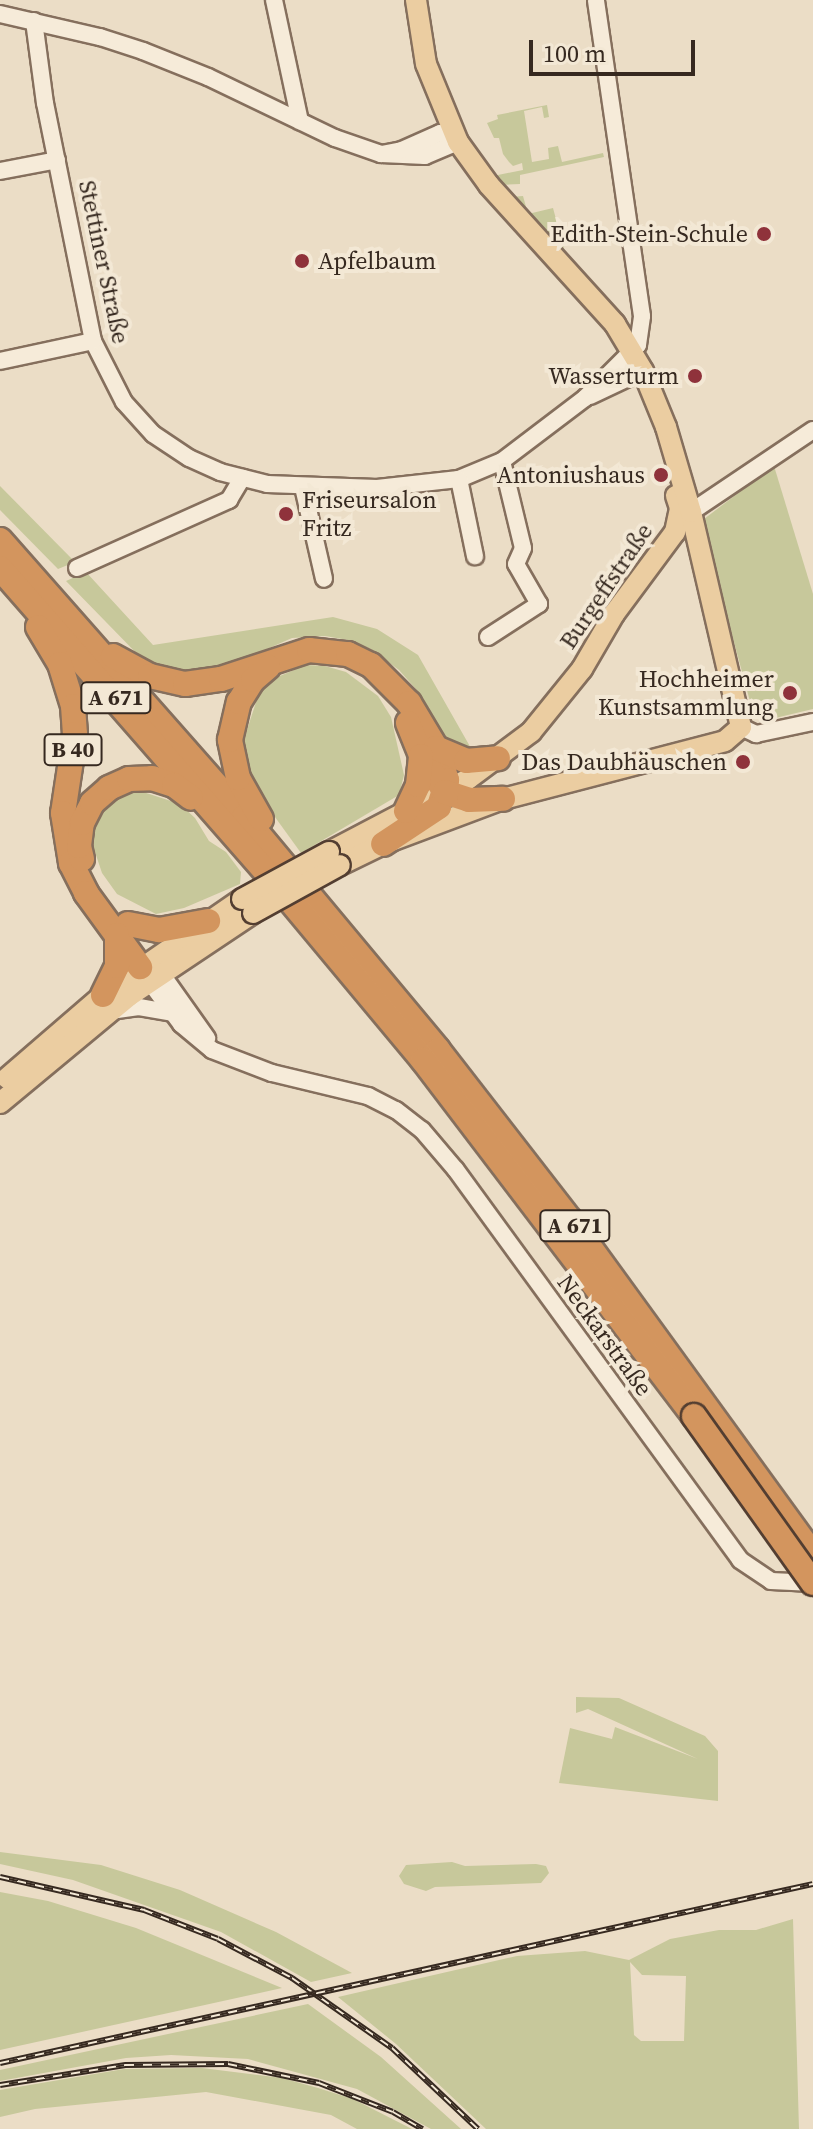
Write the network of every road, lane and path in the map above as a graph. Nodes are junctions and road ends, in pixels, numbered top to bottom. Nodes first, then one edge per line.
1 (274, 0) edge
2 (405, 0) edge
3 (416, 0) edge
4 (596, 0) edge
5 (0, 14) edge
6 (34, 21) junction
7 (300, 121) junction
8 (448, 141) junction
9 (57, 160) junction
10 (0, 171) edge
11 (93, 341) junction
12 (0, 361) edge
13 (633, 365) junction
14 (813, 430) edge
15 (502, 461) junction
16 (242, 478) junction
17 (459, 479) junction
18 (303, 487) junction
19 (686, 510) junction
20 (0, 540) edge
21 (663, 547) junction
22 (475, 556) dead end
23 (700, 559) junction
24 (0, 568) edge
25 (77, 568) dead end
26 (324, 579) dead end
27 (488, 637) dead end
28 (97, 647) junction
29 (285, 657) junction
30 (813, 722) edge
31 (741, 727) junction
32 (428, 752) junction
33 (498, 758) junction
34 (445, 792) junction
35 (503, 799) junction
36 (406, 811) junction
37 (229, 830) junction
38 (383, 844) junction
39 (334, 858) junction
40 (295, 876) junction
41 (248, 906) junction
42 (208, 921) junction
43 (122, 930) junction
44 (150, 970) junction
45 (106, 1003) junction
46 (172, 1013) junction
47 (225, 1056) junction
48 (0, 1085) edge
49 (0, 1103) edge
50 (701, 1411) junction
51 (813, 1555) edge
52 (813, 1583) edge

1 - 7 street
2 - 8 main road
3 - 8 main road
4 - 13 street
5 - 6 street
6 - 7 street
6 - 9 street, Stettiner Straße
7 - 8 street
8 - 13 main road
9 - 10 street
9 - 11 street, Stettiner Straße
11 - 12 street
11 - 16 street, Stettiner Straße
13 - 15 street, Stettiner Straße
13 - 19 main road
14 - 19 street
15 - 17 street, Stettiner Straße
15 - 27 street
16 - 18 street, Stettiner Straße
16 - 25 street
17 - 18 street, Stettiner Straße
17 - 22 street
18 - 26 street
19 - 21 main road, Burgeffstraße
19 - 23 main road
20 - 28 highway, A 671
21 - 23 main road
21 - 33 main road, Burgeffstraße
23 - 31 main road
24 - 37 highway, A 671
24 - 43 highway, B 40
28 - 29 highway
28 - 40 highway, A 671
29 - 32 highway
29 - 40 highway
30 - 31 street
31 - 35 main road
32 - 33 highway
32 - 34 highway
32 - 36 highway
33 - 34 main road, Burgeffstraße
34 - 35 highway
34 - 36 main road, Burgeffstraße
34 - 38 highway
35 - 38 main road
36 - 39 main road, Burgeffstraße
37 - 43 highway
37 - 50 highway, A 671
38 - 39 main road
39 - 41 main road, bridge
40 - 50 highway, A 671
41 - 42 main road
41 - 44 main road
42 - 43 highway
42 - 44 main road
43 - 44 highway
43 - 45 highway
44 - 45 main road
44 - 46 street, Neckarstraße
44 - 47 street, Neckarstraße
45 - 46 street
45 - 48 main road
45 - 49 main road
46 - 47 street, Neckarstraße
47 - 52 street, Neckarstraße
50 - 51 highway, A 671
50 - 52 highway, A 671, bridge

